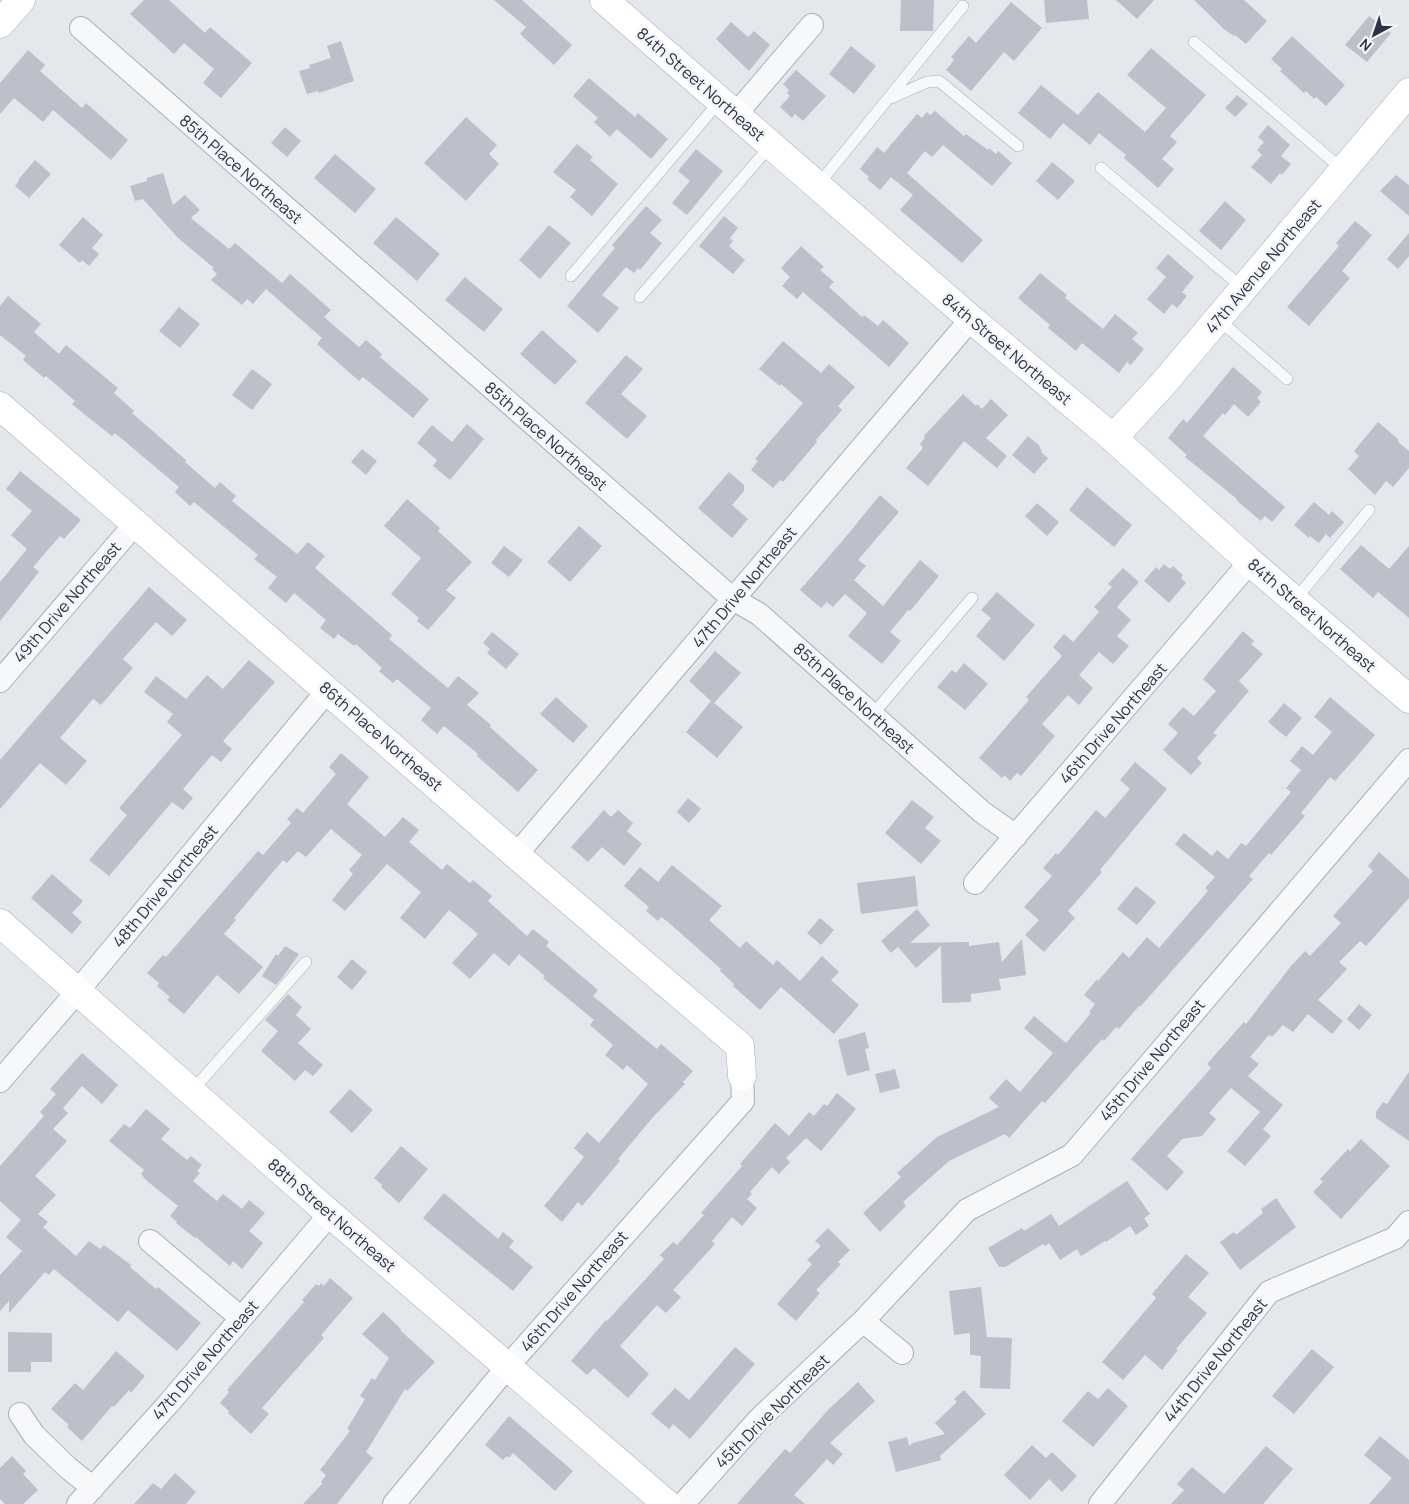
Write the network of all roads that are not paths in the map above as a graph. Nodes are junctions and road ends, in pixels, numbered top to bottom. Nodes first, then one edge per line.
1 (21, 0) edge
2 (604, 0) edge
3 (963, 6) dead end
4 (0, 24) edge
5 (812, 25) dead end
6 (81, 28) dead end
7 (1194, 42) dead end
8 (1409, 92) edge
9 (887, 100) junction
10 (728, 108) junction
11 (771, 145) junction
12 (1018, 146) dead end
13 (1101, 168) dead end
14 (1343, 170) junction
15 (818, 186) junction
16 (571, 276) dead end
17 (1244, 289) junction
18 (640, 297) dead end
19 (971, 319) junction
20 (1218, 319) junction
21 (1287, 380) dead end
22 (0, 406) edge
23 (1113, 438) junction
24 (1369, 510) dead end
25 (135, 524) junction
26 (1250, 562) junction
27 (972, 598) dead end
28 (733, 599) junction
29 (1295, 600) junction
30 (0, 681) edge
31 (328, 690) junction
32 (1409, 699) edge
33 (873, 714) junction
34 (1409, 760) edge
35 (1016, 836) junction
36 (516, 855) junction
37 (975, 883) dead end
38 (0, 923) edge
39 (306, 962) dead end
40 (77, 992) junction
41 (742, 1076) joint
42 (0, 1081) edge
43 (191, 1092) junction
44 (330, 1214) junction
45 (1409, 1222) edge
46 (150, 1241) dead end
47 (241, 1318) junction
48 (863, 1321) junction
49 (902, 1353) dead end
50 (508, 1366) junction
51 (20, 1414) dead end
52 (93, 1488) junction
53 (78, 1504) edge
54 (394, 1504) edge
55 (667, 1504) edge
56 (683, 1504) edge
57 (1100, 1504) edge

1 - 4 street
2 - 10 street, 84th Street Northeast
3 - 9 lane
5 - 10 street
6 - 28 street, 85th Place Northeast
7 - 14 lane
8 - 14 street, 47th Avenue Northeast
9 - 12 lane
9 - 15 lane
10 - 11 street, 84th Street Northeast
10 - 16 lane
11 - 15 street, 84th Street Northeast
11 - 18 lane
13 - 17 lane
14 - 17 street, 47th Avenue Northeast
15 - 19 street, 84th Street Northeast
17 - 20 street, 47th Avenue Northeast
19 - 23 street, 84th Street Northeast
19 - 28 street, 47th Drive Northeast
20 - 21 lane
20 - 23 street, 47th Avenue Northeast
22 - 25 street, 86th Place Northeast
23 - 26 street, 84th Street Northeast
24 - 29 lane
25 - 30 street, 49th Drive Northeast
25 - 31 street, 86th Place Northeast
26 - 29 street, 84th Street Northeast
26 - 35 street, 46th Drive Northeast
27 - 33 lane
28 - 33 street, 85th Place Northeast
28 - 36 street, 47th Drive Northeast
29 - 32 street, 84th Street Northeast
31 - 36 street, 86th Place Northeast
31 - 40 street, 48th Drive Northeast
33 - 35 street, 85th Place Northeast
34 - 48 street, 45th Drive Northeast
35 - 37 street, 46th Drive Northeast
36 - 41 street, 86th Place Northeast
38 - 40 street, 88th Street Northeast
39 - 43 lane
40 - 42 street, 48th Drive Northeast
40 - 43 street, 88th Street Northeast
41 - 50 street, 46th Drive Northeast
43 - 44 street, 88th Street Northeast
44 - 47 street, 47th Drive Northeast
44 - 50 street, 88th Street Northeast
45 - 57 street, 44th Drive Northeast
46 - 47 street
47 - 52 street, 47th Drive Northeast
48 - 49 street
48 - 56 street, 45th Drive Northeast
50 - 54 street, 46th Drive Northeast
50 - 55 street, 88th Street Northeast
51 - 52 street
52 - 53 street, 47th Drive Northeast

